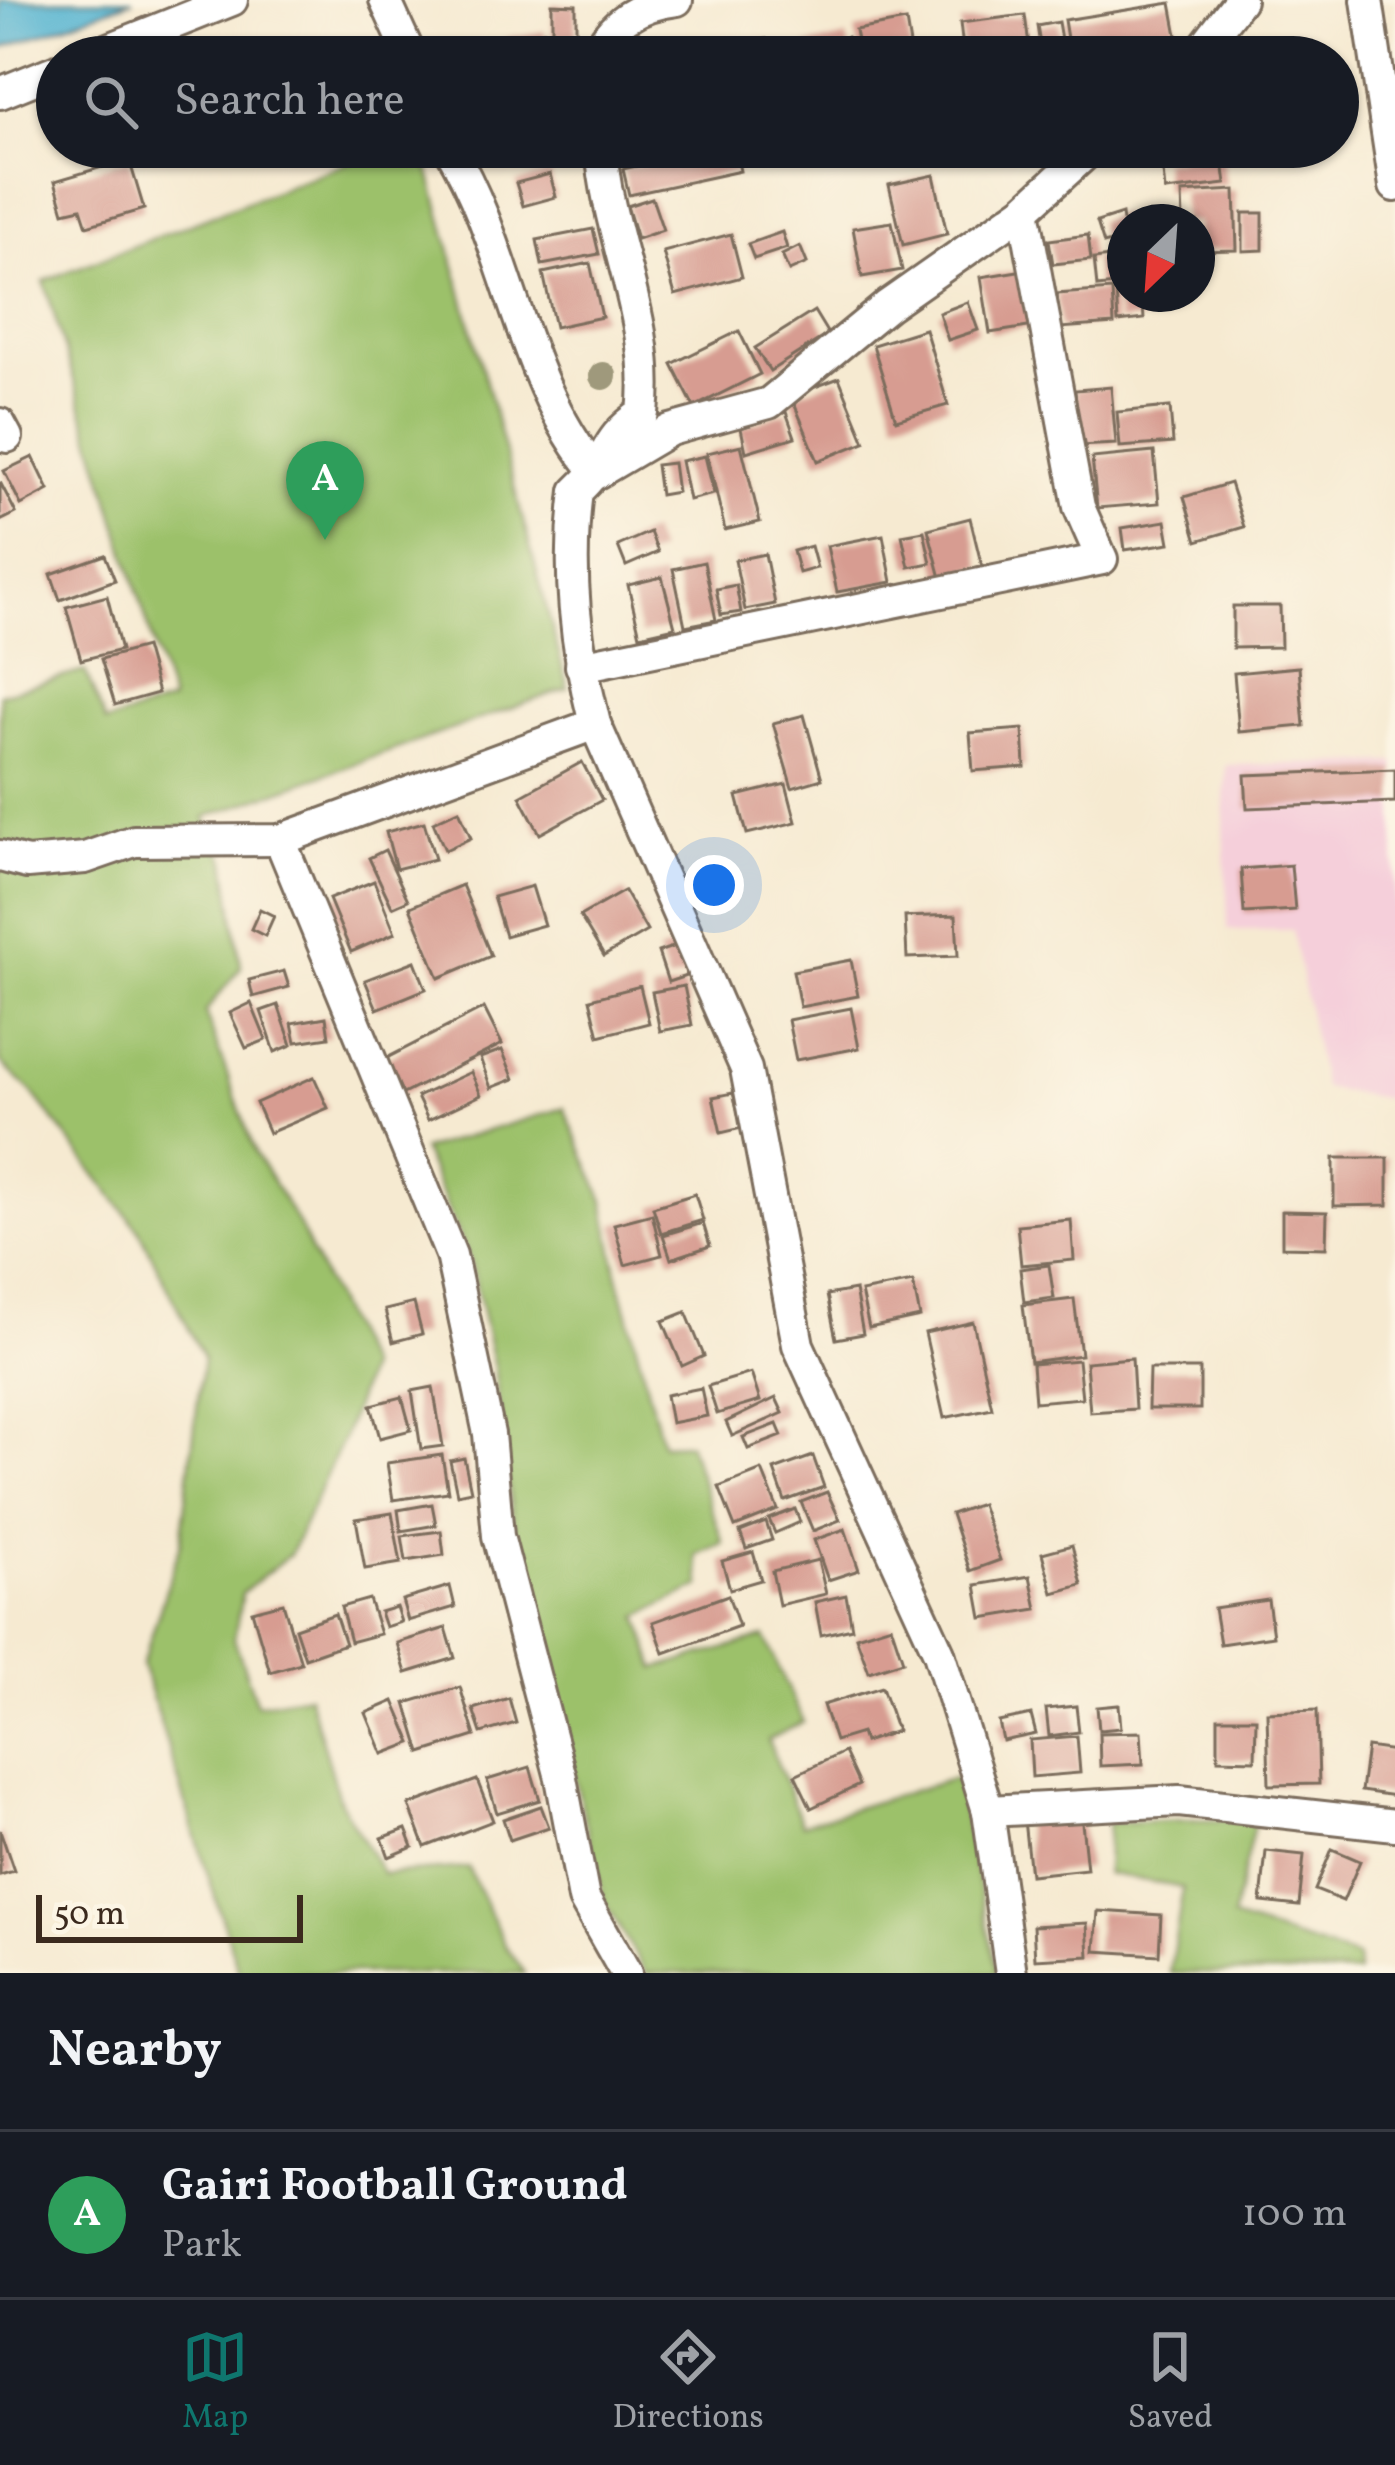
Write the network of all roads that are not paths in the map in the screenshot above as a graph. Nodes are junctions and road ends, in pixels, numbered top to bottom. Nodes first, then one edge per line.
1 (232, 0) edge
2 (385, 0) edge
3 (1240, 0) edge
4 (1367, 0) edge
5 (658, 1) edge
6 (142, 36) edge
7 (401, 36) edge
8 (608, 36) edge
9 (1212, 36) edge
10 (36, 78) edge
11 (0, 92) edge
12 (458, 168) edge
13 (603, 168) edge
14 (1070, 168) edge
15 (1395, 187) edge
16 (1024, 210) junction
17 (597, 473) junction
18 (580, 666) junction
19 (595, 724) junction
20 (280, 840) junction
21 (0, 856) edge
22 (988, 1810) junction
23 (1395, 1826) edge
24 (626, 1973) edge
25 (1011, 1973) edge

1 - 6 street
2 - 7 street
3 - 9 street
4 - 15 street
5 - 8 street
10 - 11 street
12 - 17 street
13 - 17 street
14 - 16 street
16 - 17 street
16 - 18 street
17 - 18 street
18 - 19 street
19 - 20 street
19 - 22 street
20 - 21 street
20 - 24 street
22 - 23 street
22 - 25 street

